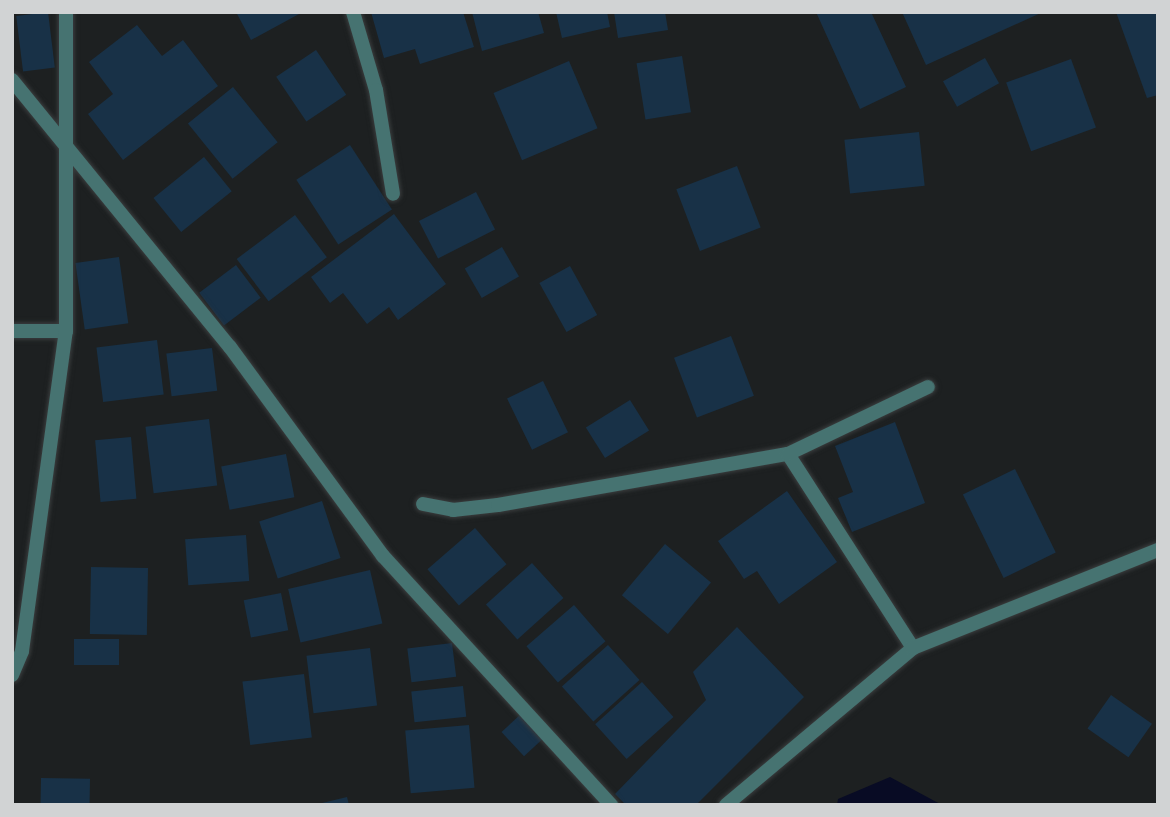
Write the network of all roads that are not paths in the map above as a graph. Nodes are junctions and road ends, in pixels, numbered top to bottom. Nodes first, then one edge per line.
1 (66, 12) edge
2 (353, 12) edge
3 (13, 83) edge
4 (66, 146) junction
5 (393, 194) dead end
6 (12, 331) edge
7 (66, 331) junction
8 (928, 387) dead end
9 (788, 454) junction
10 (423, 504) dead end
11 (1158, 550) edge
12 (913, 648) junction
13 (17, 655) edge
14 (12, 675) edge
15 (611, 805) edge
16 (726, 805) edge

1 - 4 street
2 - 5 street
3 - 4 street
4 - 7 street
4 - 15 street
6 - 7 street
7 - 13 street
8 - 9 street
9 - 10 street
9 - 12 street
11 - 12 street
12 - 16 street
13 - 14 street

